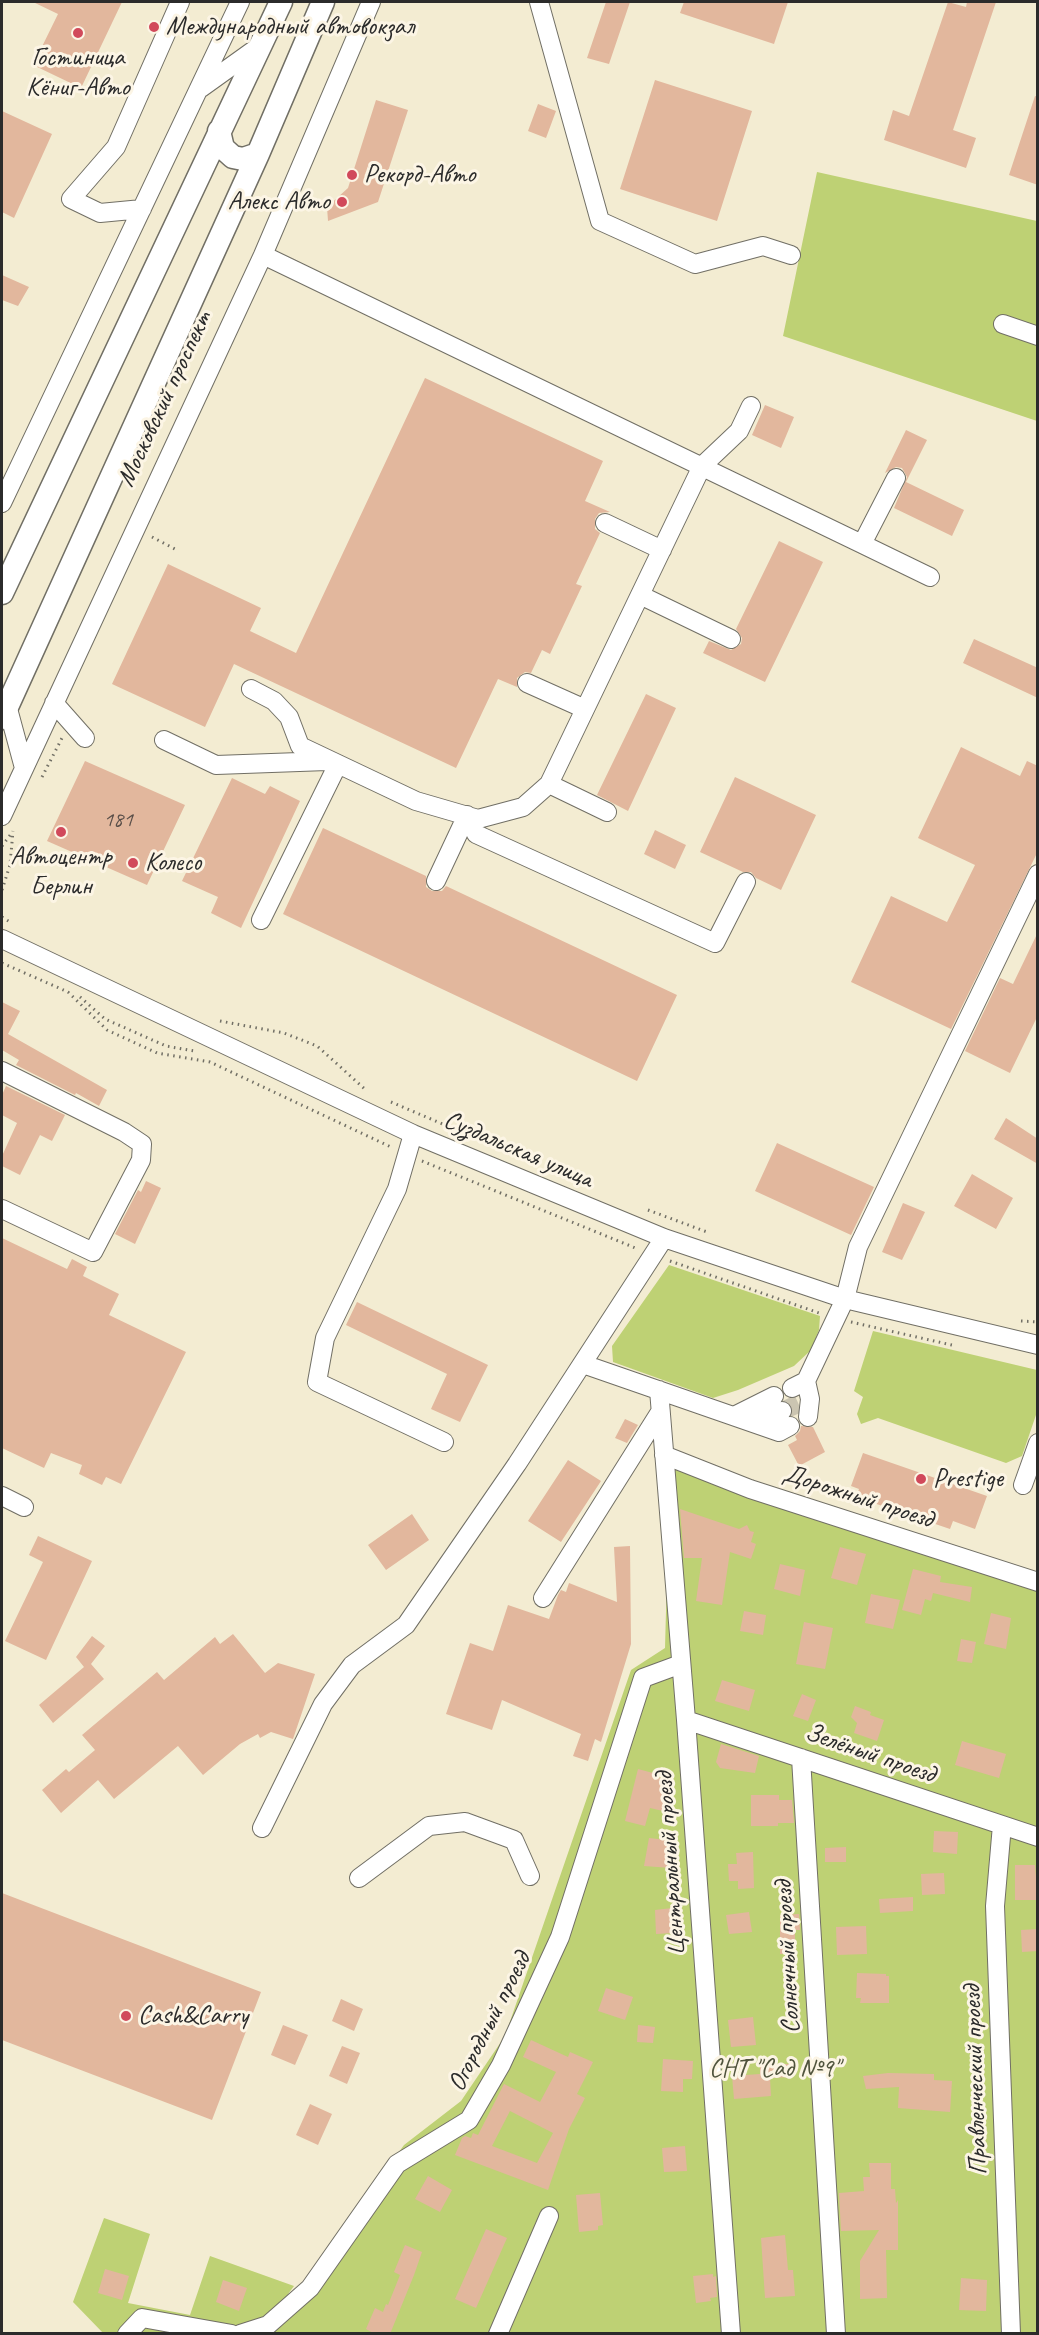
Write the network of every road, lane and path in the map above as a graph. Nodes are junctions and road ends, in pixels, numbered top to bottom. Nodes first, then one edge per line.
1 (180, 2) edge
2 (240, 2) edge
3 (281, 2) edge
4 (323, 2) edge
5 (370, 2) edge
6 (539, 2) edge
7 (261, 45) junction
8 (200, 89) junction
9 (219, 131) junction
10 (258, 154) junction
11 (142, 209) junction
12 (263, 255) junction
13 (791, 255) dead end
14 (1003, 324) dead end
15 (1038, 336) edge
16 (751, 406) dead end
17 (702, 466) junction
18 (896, 478) dead end
19 (2, 503) edge
20 (605, 523) dead end
21 (862, 544) junction
22 (662, 550) junction
23 (930, 577) dead end
24 (2, 593) edge
25 (640, 595) junction
26 (731, 639) dead end
27 (527, 683) dead end
28 (251, 690) dead end
29 (54, 703) junction
30 (585, 709) junction
31 (4, 712) edge
32 (71, 722) junction
33 (85, 738) dead end
34 (164, 740) dead end
35 (335, 763) junction
36 (24, 768) junction
37 (39, 783) dead end
38 (549, 784) junction
39 (607, 812) dead end
40 (467, 815) junction
41 (10, 819) edge
42 (12, 833) junction
43 (2, 846) edge
44 (1038, 874) edge
45 (436, 881) dead end
46 (746, 882) dead end
47 (2, 890) edge
48 (2, 917) edge
49 (261, 920) dead end
50 (19, 926) dead end
51 (2, 939) edge
52 (220, 1021) dead end
53 (2, 1071) edge
54 (368, 1092) dead end
55 (389, 1101) dead end
56 (413, 1134) junction
57 (527, 1160) dead end
58 (643, 1208) dead end
59 (2, 1209) edge
60 (708, 1232) dead end
61 (664, 1238) junction
62 (845, 1299) junction
63 (1013, 1321) dead end
64 (1038, 1322) edge
65 (1038, 1345) edge
66 (583, 1364) junction
67 (659, 1390) junction
68 (803, 1398) tunnel mouth
69 (660, 1412) junction
70 (734, 1416) junction
71 (444, 1442) dead end
72 (1038, 1443) edge
73 (664, 1455) junction
74 (1023, 1485) dead end
75 (2, 1496) edge
76 (24, 1507) dead end
77 (1038, 1582) edge
78 (543, 1598) dead end
79 (681, 1664) junction
80 (686, 1720) junction
81 (801, 1758) junction
82 (1002, 1825) junction
83 (262, 1828) dead end
84 (1038, 1837) edge
85 (530, 1876) dead end
86 (359, 1878) dead end
87 (549, 2216) dead end
88 (127, 2334) edge
89 (232, 2334) edge
90 (240, 2334) edge
91 (498, 2334) edge
92 (731, 2334) edge
93 (836, 2334) edge
94 (1011, 2334) edge

1 - 11 street
2 - 8 street
3 - 7 main road
4 - 10 main road, Московский проспект
5 - 12 street, Московский проспект
6 - 13 street
7 - 8 street
7 - 9 main road
8 - 11 street
9 - 10 main road
9 - 24 main road
10 - 31 main road, Московский проспект
11 - 19 street
12 - 17 street
12 - 29 street, Московский проспект
14 - 15 street
16 - 17 street
17 - 21 street
17 - 22 street
18 - 21 street
20 - 22 street
21 - 23 street
22 - 25 street
25 - 26 street
25 - 30 street
27 - 30 street
28 - 35 street
29 - 32 street
29 - 36 street, Московский проспект
30 - 38 street
31 - 36 street
32 - 33 street
32 - 37 path
34 - 35 street
35 - 40 street
35 - 49 street
36 - 41 street, Московский проспект
38 - 39 street
38 - 40 street
40 - 45 street
40 - 46 street
41 - 42 path
42 - 43 path
42 - 47 path
44 - 62 street
48 - 50 path
51 - 56 street, Суздальская улица
52 - 54 path
53 - 59 street
55 - 57 path
56 - 61 street, Суздальская улица
56 - 71 street
58 - 60 path
61 - 62 street, Суздальская улица
61 - 66 street
62 - 65 street, Суздальская улица
62 - 68 street
63 - 64 path
66 - 67 street
66 - 83 street
67 - 69 street, Центральный проезд
67 - 70 street
69 - 73 street, Центральный проезд
69 - 78 street
70 - 70 street
72 - 74 street
73 - 77 street, Дорожный проезд
73 - 79 street, Центральный проезд
75 - 76 street
79 - 80 street, Центральный проезд
79 - 90 street, Огородный проезд
80 - 81 street, Зелёный проезд
80 - 92 street, Центральный проезд
81 - 82 street, Зелёный проезд
81 - 93 street, Солнечный проезд
82 - 84 street, Зелёный проезд
82 - 94 street, Правленческий проезд
85 - 86 street
87 - 91 street
88 - 89 street

